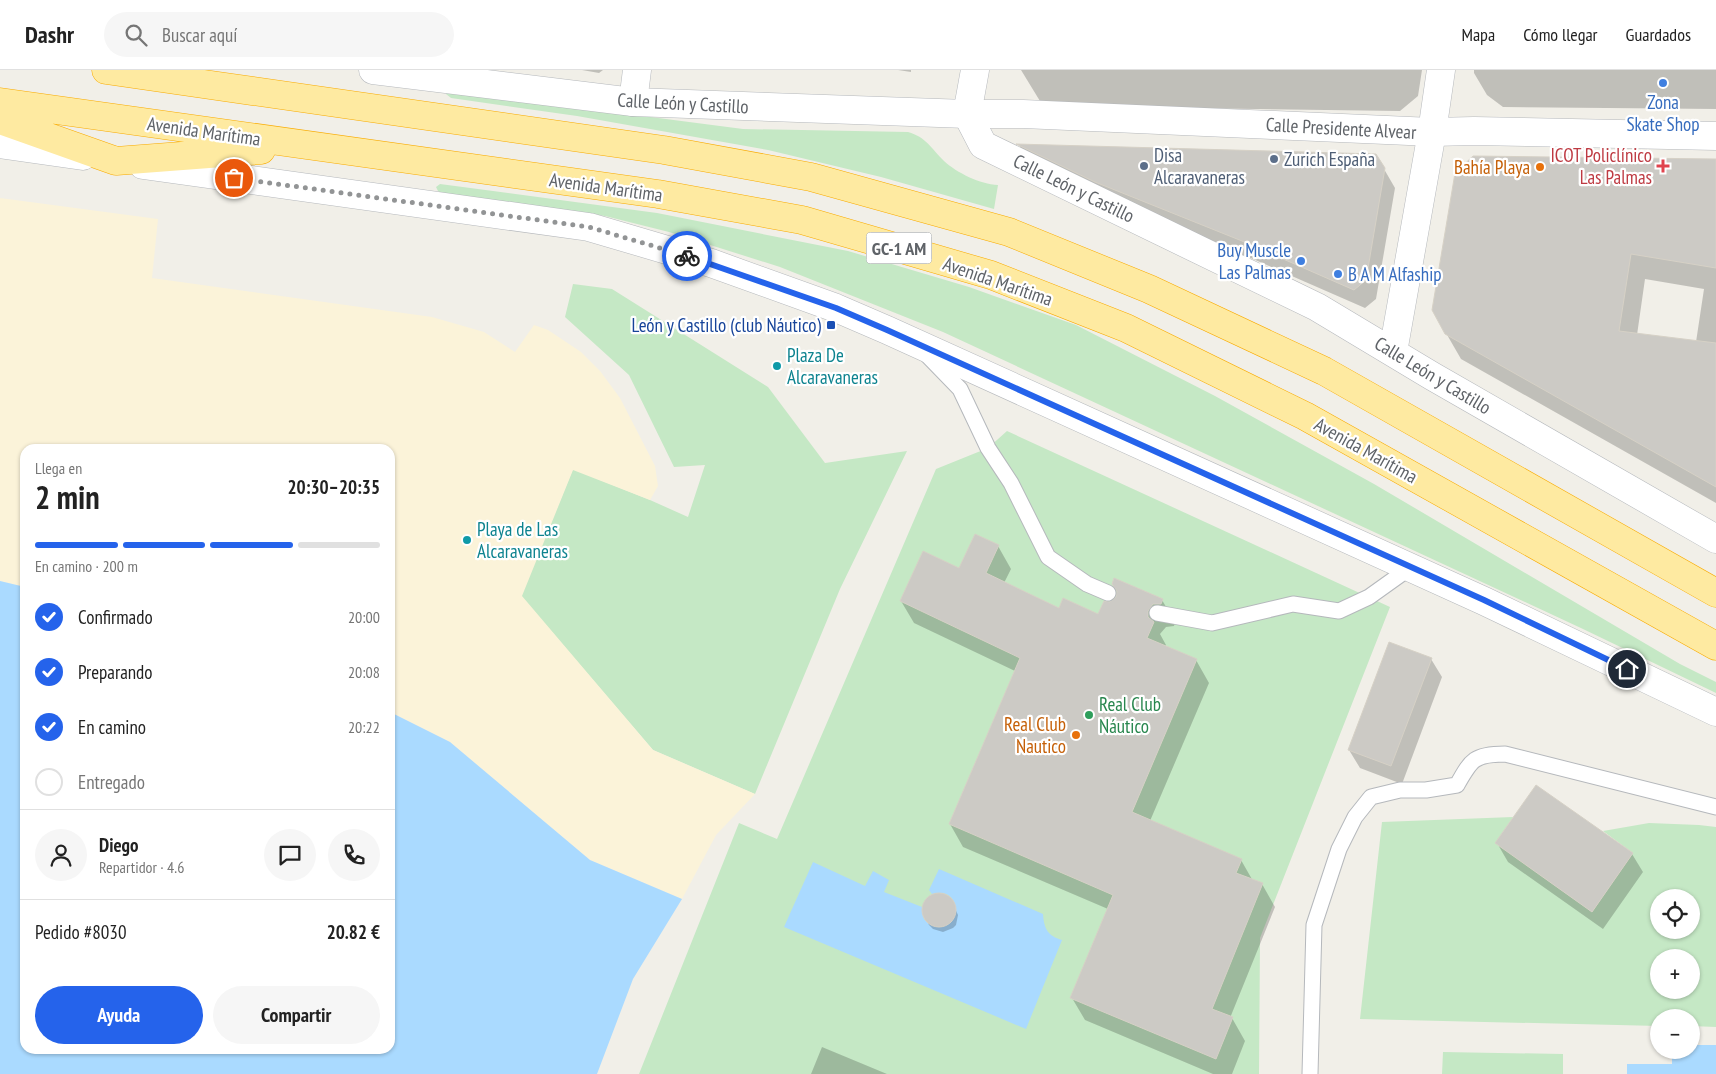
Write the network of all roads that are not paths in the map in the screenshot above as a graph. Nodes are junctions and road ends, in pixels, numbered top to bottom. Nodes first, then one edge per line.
1 (106, 70) edge
2 (375, 70) edge
3 (637, 70) edge
4 (975, 70) edge
5 (1441, 70) edge
6 (0, 102) edge
7 (632, 102) junction
8 (967, 114) junction
9 (0, 120) edge
10 (1432, 132) junction
11 (1716, 136) edge
12 (0, 144) edge
13 (313, 146) junction
14 (116, 161) junction
15 (917, 344) junction
16 (1393, 352) junction
17 (1716, 539) edge
18 (1410, 568) junction
19 (1108, 593) dead end
20 (1716, 593) edge
21 (1157, 613) dead end
22 (1716, 646) edge
23 (1716, 712) edge
24 (1716, 807) edge
25 (1310, 1074) edge

1 - 20 highway, GC-1 AM
2 - 7 street, Calle León y Castillo
3 - 7 street
4 - 8 street
5 - 10 street
6 - 13 highway, Avenida Marítima / GC-1 AM
7 - 8 street, Calle León y Castillo
8 - 10 street, Calle Presidente Alvear
8 - 16 street, Calle León y Castillo
9 - 14 highway
10 - 11 street, Calle Presidente Alvear
10 - 16 street
12 - 14 street
13 - 14 highway
13 - 22 highway, Avenida Marítima / GC-1 AM
14 - 15 street
15 - 18 street
15 - 19 lane
16 - 17 street, Calle León y Castillo
18 - 21 lane
18 - 23 street
24 - 25 lane

